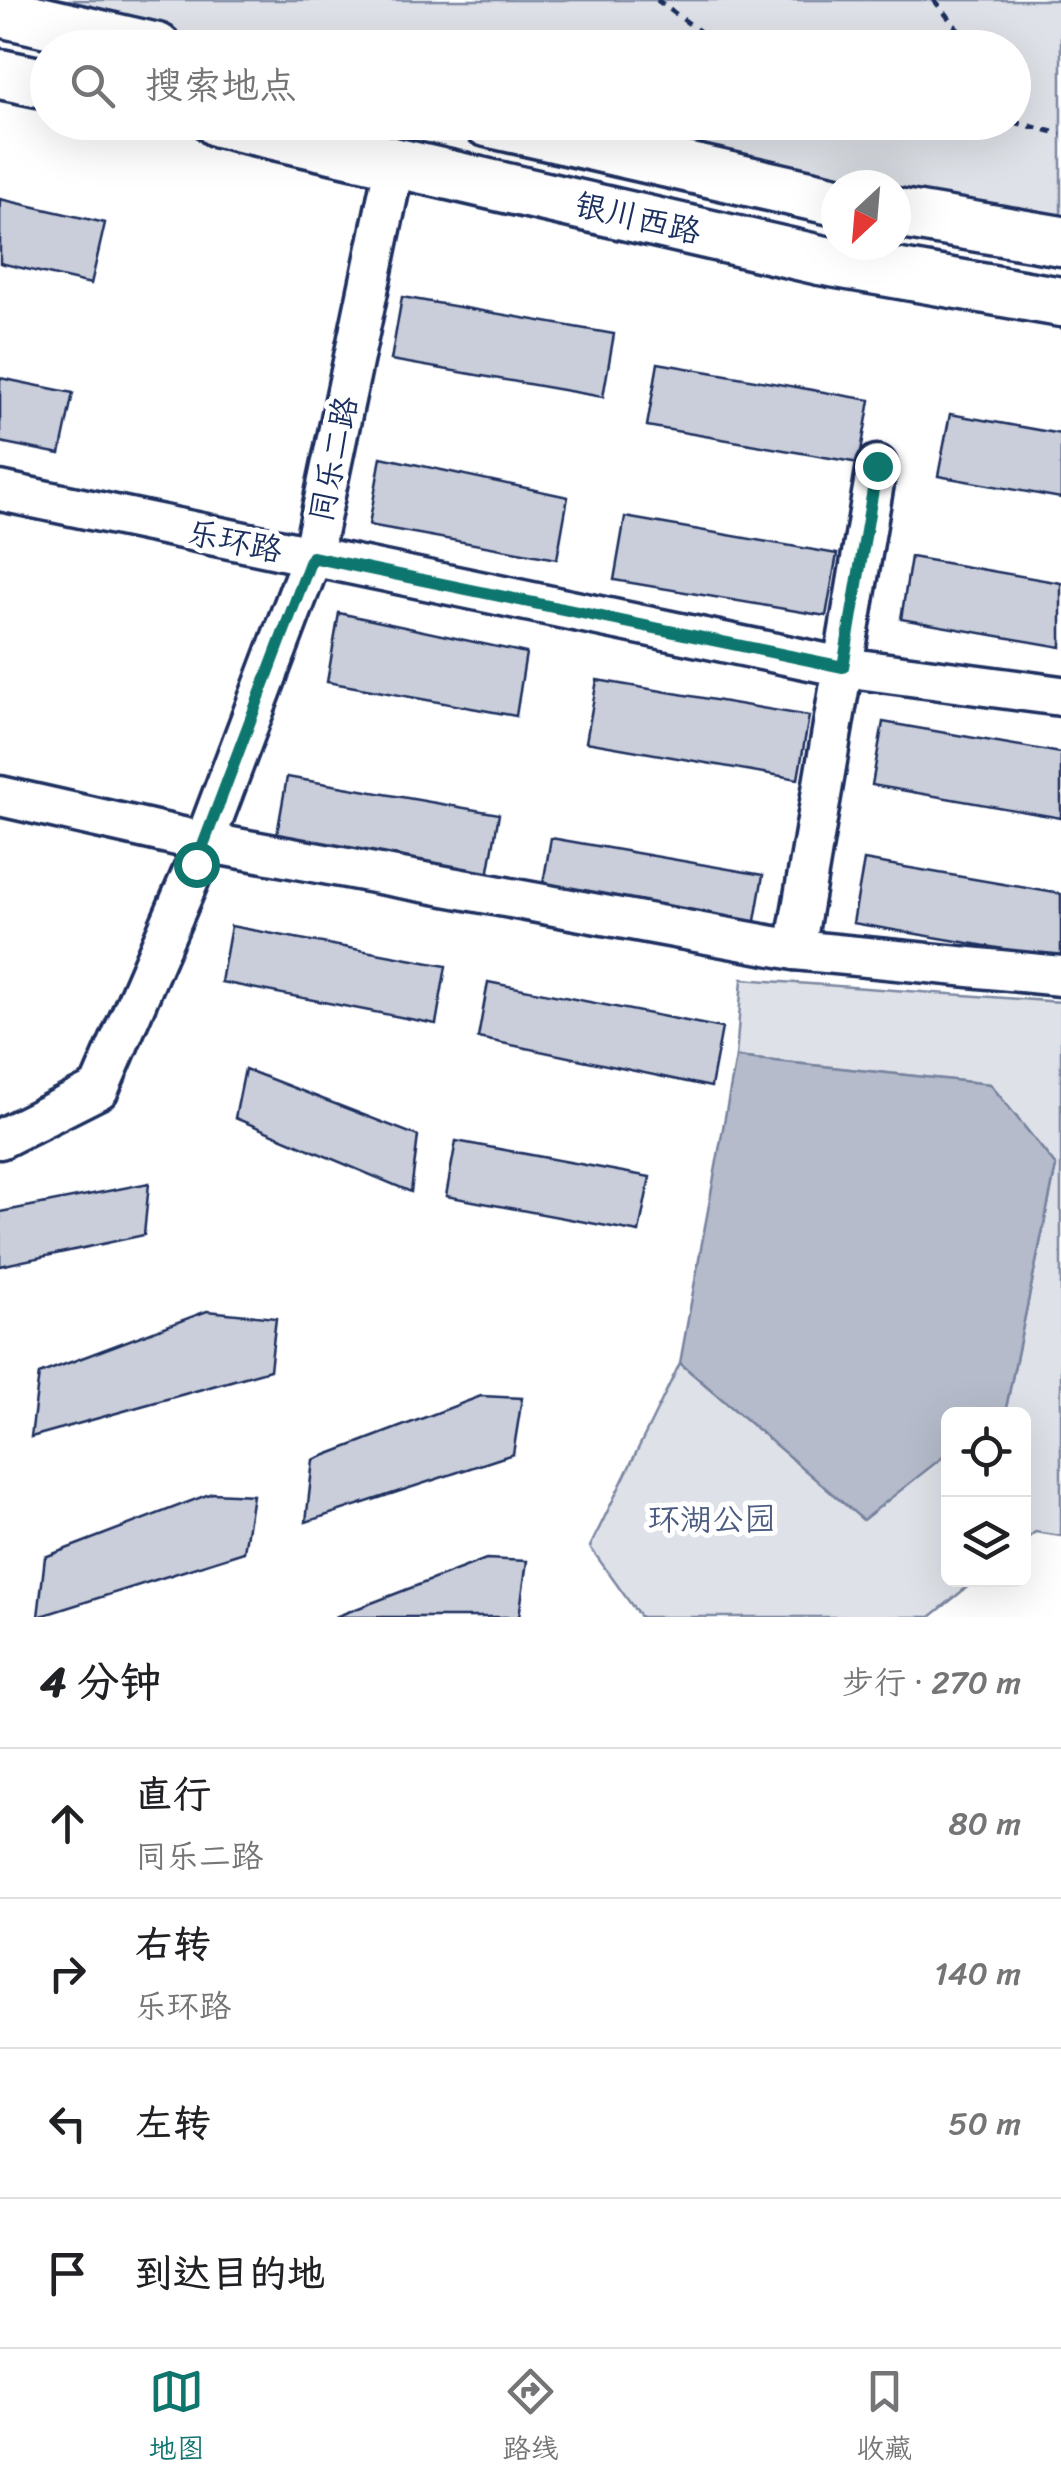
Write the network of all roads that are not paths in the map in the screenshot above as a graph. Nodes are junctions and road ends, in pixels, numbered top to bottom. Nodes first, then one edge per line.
1 (0, 12) edge
2 (78, 30) edge
3 (0, 74) edge
4 (30, 80) edge
5 (298, 140) edge
6 (568, 140) edge
7 (395, 162) junction
8 (821, 197) edge
9 (911, 215) edge
10 (1061, 240) edge
11 (1061, 302) edge
12 (877, 466) dead end
13 (0, 490) edge
14 (312, 557) junction
15 (843, 667) junction
16 (1061, 696) edge
17 (0, 796) edge
18 (204, 842) junction
19 (795, 950) junction
20 (1061, 976) edge
21 (0, 1139) edge

1 - 2 main road
3 - 4 main road
5 - 7 main road, 银川西路
6 - 8 main road, 银川西路
7 - 11 main road, 银川西路
7 - 14 street, 同乐二路
9 - 10 main road
12 - 15 street
13 - 14 street, 乐环路
14 - 15 street, 乐环路
14 - 18 street, 同乐二路
15 - 16 street, 乐环路
15 - 19 street
17 - 18 street
18 - 19 street
18 - 21 street, 同乐二路
19 - 20 street

